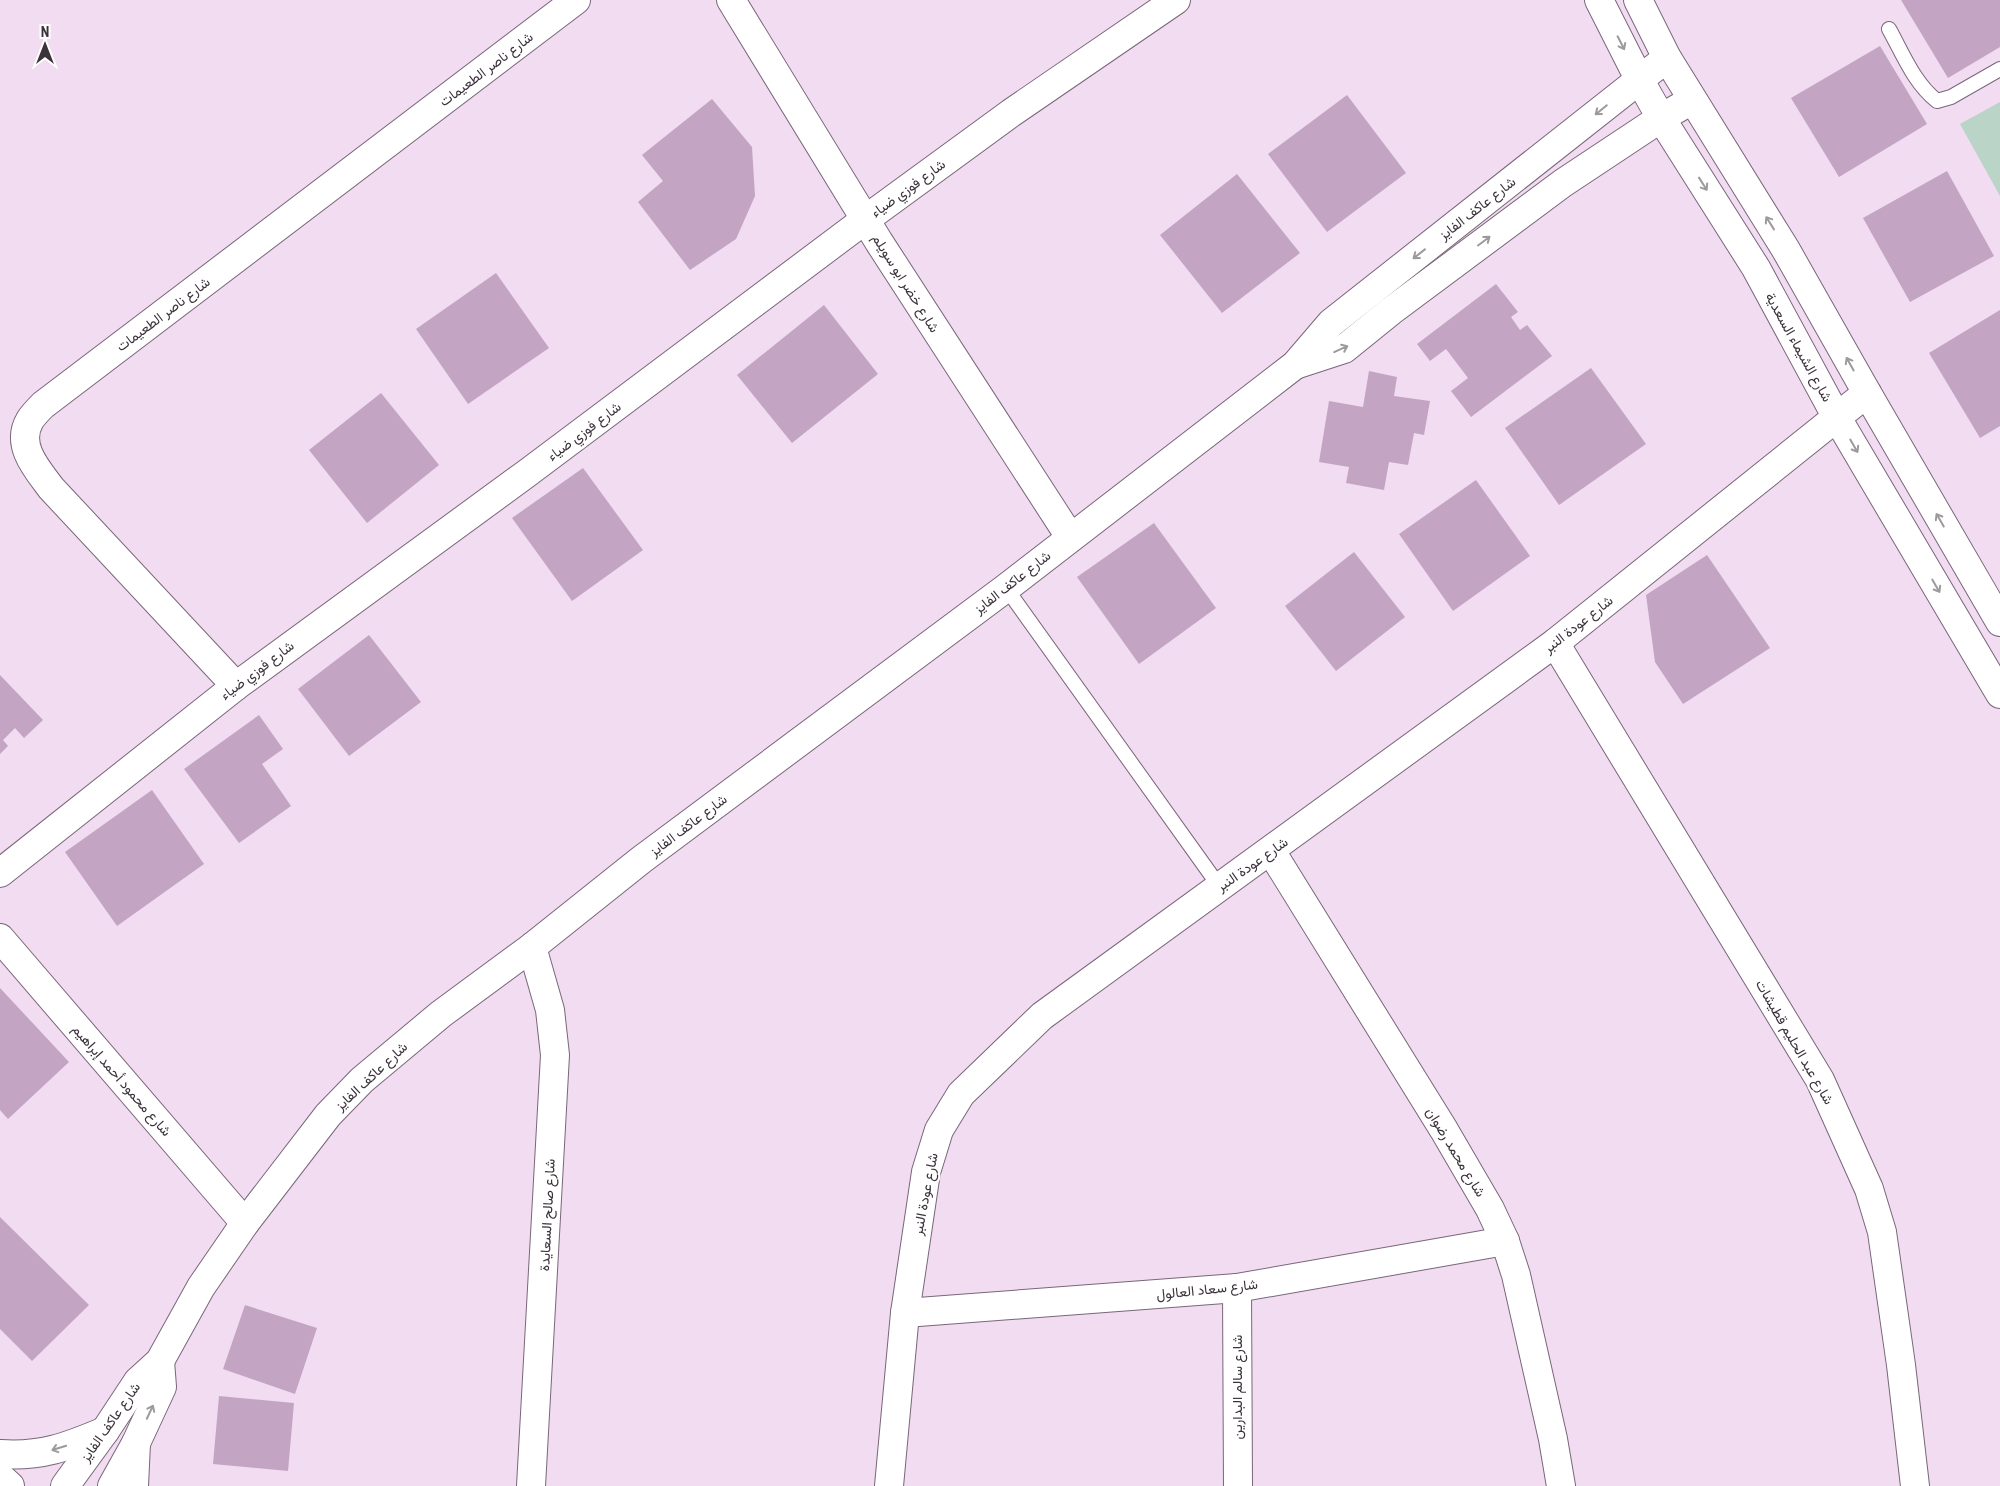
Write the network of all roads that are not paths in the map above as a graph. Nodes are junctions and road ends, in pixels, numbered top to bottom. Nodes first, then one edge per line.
1 (576, 0) edge
2 (731, 0) edge
3 (1176, 0) edge
4 (1599, 0) edge
5 (1638, 0) edge
6 (1889, 29) dead end
7 (1667, 58) junction
8 (2000, 69) edge
9 (1639, 79) junction
10 (1692, 100) junction
11 (1661, 118) junction
12 (866, 219) junction
13 (1295, 365) junction
14 (1867, 394) junction
15 (1836, 416) junction
16 (1070, 537) junction
17 (1006, 588) junction
18 (2000, 622) edge
19 (1555, 643) junction
20 (236, 686) junction
21 (2000, 694) edge
22 (1271, 851) junction
23 (0, 873) edge
24 (1219, 886) junction
25 (0, 938) edge
26 (532, 947) junction
27 (245, 1223) junction
28 (1505, 1242) junction
29 (1237, 1288) junction
30 (905, 1312) junction
31 (160, 1361) junction
32 (105, 1431) junction
33 (136, 1443) junction
34 (0, 1454) edge
35 (0, 1477) edge
36 (10, 1486) edge
37 (65, 1486) edge
38 (112, 1486) edge
39 (134, 1486) edge
40 (531, 1486) edge
41 (889, 1486) edge
42 (1238, 1486) edge
43 (1561, 1486) edge
44 (1915, 1486) edge

1 - 20 street, شارع ناصر الطعيمات
2 - 12 street, شارع خضر ابو سويلم
3 - 12 street, شارع فوزي ضياء
4 -> 9 street, شارع الشيماء السعدية
5 - 7 street
6 - 8 lane
7 - 9 street, شارع عاكف الفايز
7 - 10 street
9 - 11 street, شارع الشيماء السعدية
9 -> 13 street, شارع عاكف الفايز
10 - 11 street, شارع عاكف الفايز
14 -> 10 street
13 -> 11 street, شارع عاكف الفايز
11 -> 15 street, شارع الشيماء السعدية
12 - 16 street, شارع خضر ابو سويلم
12 - 20 street, شارع فوزي ضياء
13 - 16 street, شارع عاكف الفايز
14 - 15 street, شارع عودة النبر
18 -> 14 street
15 - 19 street, شارع عودة النبر
15 -> 21 street, شارع الشيماء السعدية
16 - 17 street, شارع عاكف الفايز
17 - 24 lane
17 - 26 street, شارع عاكف الفايز
19 - 22 street, شارع عودة النبر
19 - 44 street, شارع عبد الحليم قطيشات
20 - 23 street, شارع فوزي ضياء
22 - 24 street, شارع عودة النبر
22 - 28 street, شارع محمد رضوان
24 - 30 street, شارع عودة النبر
25 - 27 street, شارع محمود أحمد إبراهيم
26 - 27 street, شارع عاكف الفايز
26 - 40 street, شارع صالح السعايدة
27 - 31 street, شارع عاكف الفايز
28 - 29 street, شارع سعاد العالول
28 - 43 street, شارع محمد رضوان
29 - 30 street, شارع سعاد العالول
29 - 42 street, شارع سالم البدارين
30 - 41 street, شارع عودة النبر
31 - 32 street, شارع عاكف الفايز
33 -> 31 street, شارع عاكف الفايز
32 -> 34 street
32 - 37 street, شارع عاكف الفايز
33 - 38 street, شارع عاكف الفايز
33 - 39 street
35 - 36 street

